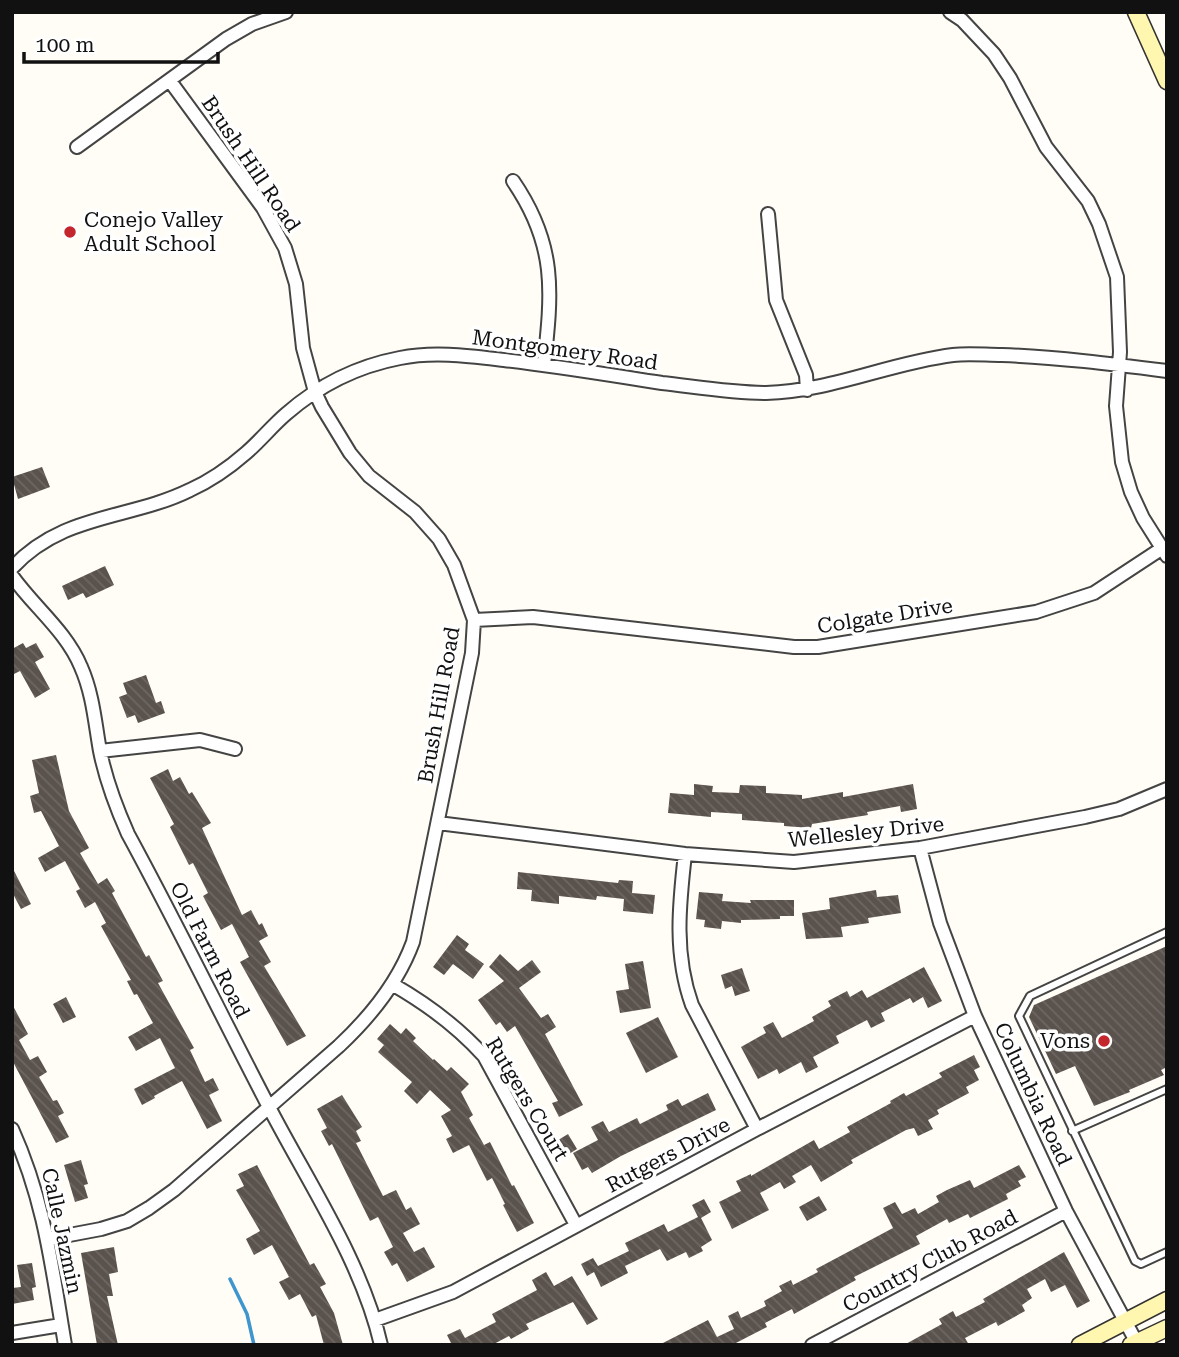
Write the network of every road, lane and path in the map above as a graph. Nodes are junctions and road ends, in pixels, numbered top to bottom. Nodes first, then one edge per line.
1 (286, 12) edge
2 (950, 12) edge
3 (1136, 12) edge
4 (170, 81) junction
5 (1167, 81) edge
6 (77, 148) dead end
7 (513, 181) dead end
8 (768, 214) dead end
9 (544, 365) junction
10 (1118, 365) junction
11 (1167, 371) edge
12 (807, 390) junction
13 (315, 392) junction
14 (1164, 553) edge
15 (12, 568) edge
16 (12, 576) edge
17 (474, 620) junction
18 (235, 749) dead end
19 (100, 751) junction
20 (1167, 789) edge
21 (438, 822) junction
22 (920, 848) junction
23 (685, 854) junction
24 (1167, 932) edge
25 (392, 984) junction
26 (975, 1016) junction
27 (1167, 1089) edge
28 (268, 1106) junction
29 (12, 1129) edge
30 (757, 1129) junction
31 (1072, 1131) junction
32 (1066, 1211) junction
33 (576, 1225) junction
34 (48, 1239) junction
35 (1167, 1252) edge
36 (1167, 1300) edge
37 (375, 1320) junction
38 (1125, 1321) junction
39 (61, 1325) junction
40 (1167, 1328) edge
41 (12, 1333) edge
42 (1135, 1344) edge
43 (65, 1345) edge
44 (381, 1345) edge
45 (812, 1345) edge
46 (1080, 1345) edge

1 - 4 street
2 - 10 street
3 - 5 main road
4 - 6 street
4 - 13 street, Brush Hill Road
7 - 9 street
8 - 12 street
9 - 12 street, Montgomery Road
9 - 13 street, Montgomery Road
10 - 11 street, Montgomery Road
10 - 12 street, Montgomery Road
10 - 14 street
13 - 15 street, Montgomery Road
13 - 17 street, Brush Hill Road
14 - 17 street, Colgate Drive
16 - 19 street, Old Farm Road
17 - 21 street, Brush Hill Road
18 - 19 street
19 - 28 street, Old Farm Road
20 - 22 street, Wellesley Drive
21 - 23 street, Wellesley Drive
21 - 25 street, Brush Hill Road
22 - 23 street, Wellesley Drive
22 - 26 street, Columbia Road
23 - 30 street
24 - 31 lane
25 - 28 street, Brush Hill Road
25 - 33 street, Rutgers Court
26 - 30 street, Rutgers Drive
26 - 32 street, Columbia Road
27 - 31 lane
28 - 34 street, Brush Hill Road
28 - 37 street, Old Farm Road
29 - 34 street, Calle Jazmin
30 - 33 street, Rutgers Drive
31 - 35 lane
32 - 38 street, Columbia Road
32 - 45 street, Country Club Road
33 - 37 street, Rutgers Drive
34 - 39 street, Calle Jazmin
36 - 38 main road
37 - 44 street, Old Farm Road
38 - 42 street, Columbia Road
38 - 46 main road
39 - 41 street
39 - 43 street, Calle Jazmin
40 - 42 main road

